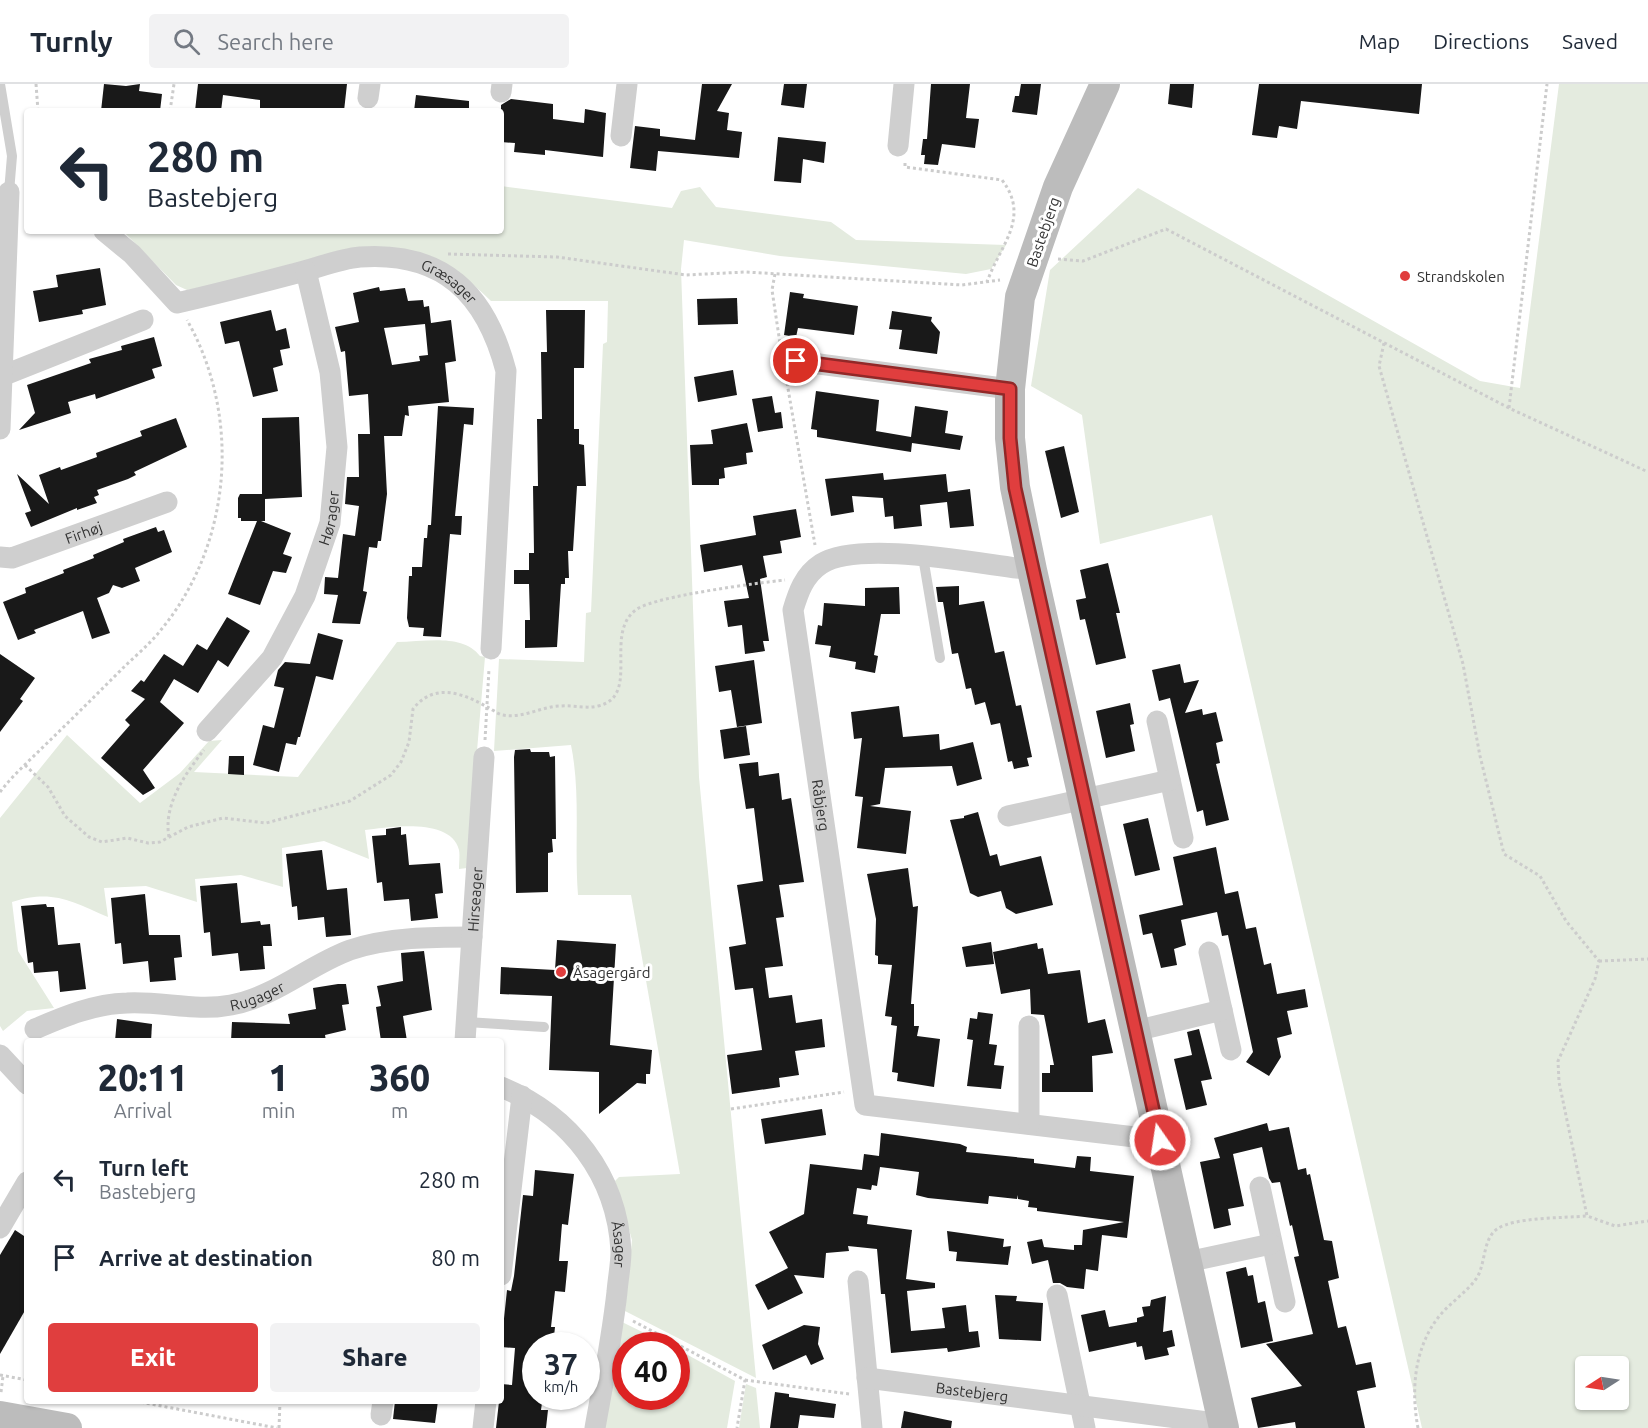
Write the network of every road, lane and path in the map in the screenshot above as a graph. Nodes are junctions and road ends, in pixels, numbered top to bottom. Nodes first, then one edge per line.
1 (0, 84) edge
2 (36, 84) edge
3 (174, 84) edge
4 (627, 84) edge
5 (904, 84) edge
6 (1105, 84) edge
7 (1547, 84) edge
8 (38, 108) edge
9 (170, 108) edge
10 (621, 136) dead end
11 (898, 146) joint
12 (12, 194) edge
13 (108, 234) edge
14 (1031, 265) junction
15 (433, 267) junction
16 (306, 271) junction
17 (775, 274) junction
18 (987, 282) junction
19 (3, 301) edge
20 (177, 303) junction
21 (142, 320) dead end
22 (1384, 343) junction
23 (788, 365) junction
24 (2, 376) junction
25 (1010, 389) junction
26 (1509, 408) junction
27 (0, 413) edge
28 (0, 429) edge
29 (1648, 472) edge
30 (167, 502) dead end
31 (0, 557) edge
32 (923, 557) junction
33 (820, 564) junction
34 (1032, 570) junction
35 (801, 585) junction
36 (491, 649) joint
37 (940, 658) dead end
38 (486, 706) junction
39 (1157, 721) dead end
40 (207, 731) joint
41 (484, 757) joint
42 (25, 765) junction
43 (1170, 780) junction
44 (0, 792) edge
45 (1083, 798) junction
46 (1008, 816) dead end
47 (169, 837) junction
48 (1183, 838) dead end
49 (472, 937) junction
50 (1209, 952) dead end
51 (1648, 959) edge
52 (1599, 961) junction
53 (1222, 1010) junction
54 (1029, 1026) dead end
55 (544, 1027) dead end
56 (35, 1029) dead end
57 (1135, 1031) junction
58 (466, 1032) edge
59 (1231, 1050) dead end
60 (2, 1064) edge
61 (24, 1082) edge
62 (504, 1088) edge
63 (864, 1089) junction
64 (522, 1096) junction
65 (731, 1110) dead end
66 (1029, 1124) junction
67 (1160, 1140) junction
68 (24, 1187) edge
69 (1260, 1187) dead end
70 (1587, 1216) junction
71 (1648, 1221) edge
72 (0, 1228) edge
73 (1271, 1244) junction
74 (504, 1249) edge
75 (1187, 1262) junction
76 (858, 1281) dead end
77 (1057, 1295) dead end
78 (1285, 1302) dead end
79 (615, 1311) junction
80 (2, 1375) edge
81 (24, 1379) edge
82 (745, 1380) junction
83 (868, 1387) junction
84 (150, 1404) edge
85 (176, 1404) edge
86 (280, 1404) edge
87 (486, 1404) edge
88 (1080, 1404) junction
89 (175, 1409) junction
90 (6, 1415) edge
91 (1224, 1426) edge
92 (67, 1428) edge
93 (278, 1428) edge
94 (483, 1428) edge
95 (595, 1428) edge
96 (737, 1428) edge
97 (872, 1428) edge
98 (1085, 1428) edge
99 (1418, 1428) edge

1 - 12 lane
2 - 8 path
3 - 9 path
4 - 10 street
5 - 11 street
6 - 14 street, Bastebjerg
7 - 26 path
11 - 18 path
12 - 19 street
13 - 20 street
14 - 18 path
14 - 22 path
14 - 25 street, Bastebjerg
15 - 16 street, Græsager
15 - 17 path
15 - 36 street, Græsager
16 - 20 street, Græsager
16 - 40 street, Hørager
17 - 18 path
17 - 23 path
19 - 24 street
20 - 42 path
21 - 24 street
22 - 26 path
22 - 52 path
23 - 25 street
23 - 33 path
24 - 27 street
25 - 34 street, Bastebjerg
26 - 29 path
27 - 28 street
30 - 31 street, Firhøj
32 - 33 street, Råbjerg
32 - 34 street, Råbjerg
32 - 37 lane
33 - 35 street, Råbjerg
34 - 45 street, Bastebjerg
35 - 38 path
35 - 63 street, Råbjerg
36 - 38 path
38 - 41 path
38 - 47 path
39 - 43 street
40 - 47 path
41 - 49 street, Hirseager
42 - 44 path
42 - 47 path
43 - 45 street
43 - 48 street
45 - 46 street
45 - 57 street, Bastebjerg
49 - 56 street, Rugager
49 - 58 street, Hirseager
50 - 53 street
51 - 52 path
52 - 70 path
53 - 57 street
53 - 59 street
54 - 66 street
55 - 58 lane
57 - 67 street, Bastebjerg
60 - 61 street
62 - 64 street, Åsager
63 - 65 path
63 - 66 street
64 - 74 street
64 - 79 street, Åsager
66 - 67 street
67 - 75 street, Bastebjerg
68 - 72 street
69 - 73 street
70 - 71 path
70 - 99 path
73 - 75 street
73 - 78 street
75 - 91 street, Bastebjerg
76 - 83 street
77 - 88 street
79 - 82 path
79 - 95 street, Åsager
80 - 81 path
80 - 90 path
82 - 83 path
82 - 96 path
83 - 88 street, Bastebjerg
83 - 97 street
84 - 89 path
85 - 89 path
86 - 93 path
87 - 94 street
88 - 91 street, Bastebjerg
88 - 98 street
89 - 93 path
90 - 92 street

